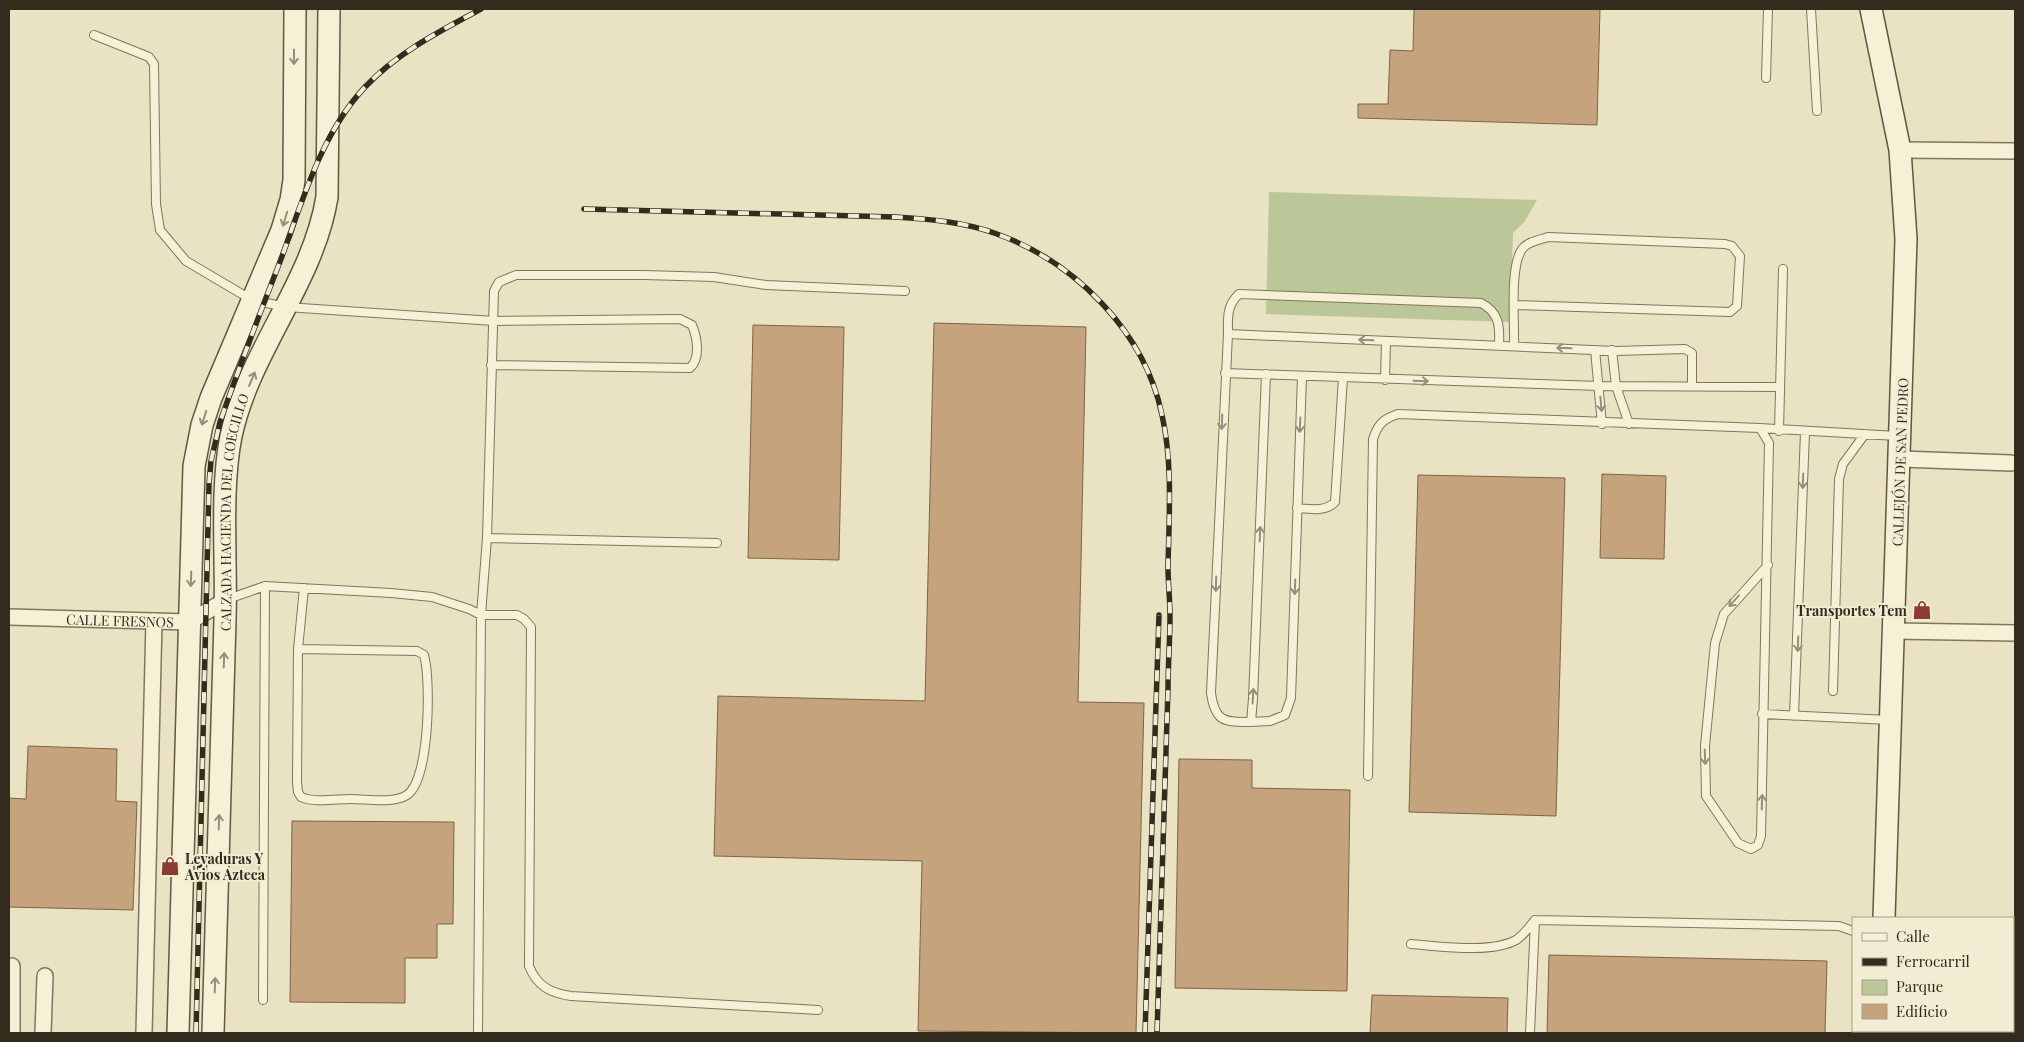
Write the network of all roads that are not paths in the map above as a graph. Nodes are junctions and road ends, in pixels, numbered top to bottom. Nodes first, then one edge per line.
1 (295, 9) edge
2 (329, 9) edge
3 (1768, 9) edge
4 (1811, 9) edge
5 (1871, 9) edge
6 (94, 35) dead end
7 (1766, 78) dead end
8 (1817, 111) dead end
9 (1900, 150) junction
10 (2015, 151) edge
11 (1783, 269) dead end
12 (905, 291) dead end
13 (252, 300) junction
14 (1515, 305) junction
15 (286, 307) junction
16 (494, 320) junction
17 (1228, 334) junction
18 (1386, 341) junction
19 (1500, 345) junction
20 (1514, 346) junction
21 (1595, 350) junction
22 (1612, 350) junction
23 (491, 365) junction
24 (1224, 373) junction
25 (1266, 374) junction
26 (1302, 376) junction
27 (1343, 378) junction
28 (1385, 380) junction
29 (1599, 386) junction
30 (1616, 386) junction
31 (1692, 386) junction
32 (1780, 387) junction
33 (1602, 424) junction
34 (1629, 424) junction
35 (1760, 428) junction
36 (1780, 431) junction
37 (1805, 432) junction
38 (1865, 434) junction
39 (1901, 436) junction
40 (1901, 459) junction
41 (2011, 463) dead end
42 (1297, 508) junction
43 (487, 538) junction
44 (717, 544) dead end
45 (1768, 565) junction
46 (265, 586) junction
47 (304, 588) junction
48 (226, 600) junction
49 (9, 616) edge
50 (481, 616) junction
51 (154, 621) junction
52 (189, 622) junction
53 (1894, 631) junction
54 (2015, 633) edge
55 (298, 649) junction
56 (1834, 691) dead end
57 (1762, 714) junction
58 (1794, 716) junction
59 (1890, 720) junction
60 (1251, 722) junction
61 (1368, 776) dead end
62 (1884, 917) edge
63 (1535, 920) junction
64 (1852, 931) edge
65 (1411, 944) dead end
66 (12, 966) dead end
67 (45, 976) dead end
68 (263, 1000) dead end
69 (818, 1010) dead end
70 (12, 1033) edge
71 (43, 1033) edge
72 (144, 1033) edge
73 (178, 1033) edge
74 (213, 1033) edge
75 (478, 1033) edge
76 (1530, 1033) edge

1 -> 13 main road
2 - 15 main road, CALZADA HACIENDA DEL COECILLO
3 - 7 lane
4 - 8 lane
5 - 9 main road, CALLEJÓN DE SAN PEDRO
6 - 13 lane
9 - 10 street
9 - 39 main road, CALLEJÓN DE SAN PEDRO
11 - 32 lane
12 - 16 lane
13 - 15 lane
13 -> 52 main road
14 - 14 lane
14 - 20 lane
15 - 16 lane
48 -> 15 main road, CALZADA HACIENDA DEL COECILLO
16 - 23 lane
16 - 23 lane
18 -> 17 lane
17 - 19 lane
17 - 24 lane
18 - 19 lane
18 - 28 lane
19 - 20 lane
21 -> 20 lane
21 - 22 lane
21 - 29 lane
22 - 30 lane
22 - 31 lane
23 - 43 lane
24 - 25 lane
24 -> 60 lane
25 - 26 lane
60 -> 25 lane
26 - 27 lane
26 -> 42 lane
27 - 28 lane
27 - 42 lane
28 -> 29 lane
29 - 30 lane
29 -> 33 lane
30 - 31 lane
30 - 34 lane
31 - 32 lane
32 - 36 lane
33 - 34 lane
33 - 61 lane
34 - 35 lane
35 - 36 lane
35 - 45 lane
36 - 37 lane
37 - 38 lane
37 -> 58 lane
38 - 39 lane
38 - 56 lane
39 - 40 main road, CALLEJÓN DE SAN PEDRO
40 - 41 street
40 - 53 main road, CALLEJÓN DE SAN PEDRO
42 -> 60 lane
43 - 44 lane
43 - 50 lane
45 - 57 lane
45 -> 57 lane
46 - 47 lane
46 - 48 lane
46 - 68 lane
47 - 50 lane
47 - 55 lane
48 - 52 street, CALLE FRESNOS
74 -> 48 main road, CALZADA HACIENDA DEL COECILLO
49 - 51 street, CALLE FRESNOS
50 - 69 lane
50 - 75 lane
51 - 52 street, CALLE FRESNOS
51 - 72 street
52 - 73 main road
53 - 54 street
53 - 59 main road, CALLEJÓN DE SAN PEDRO
55 - 55 lane
57 - 58 lane
58 - 59 lane
59 - 62 main road, CALLEJÓN DE SAN PEDRO
63 - 64 lane
63 - 65 lane
63 - 76 lane
66 - 70 street
67 - 71 street

